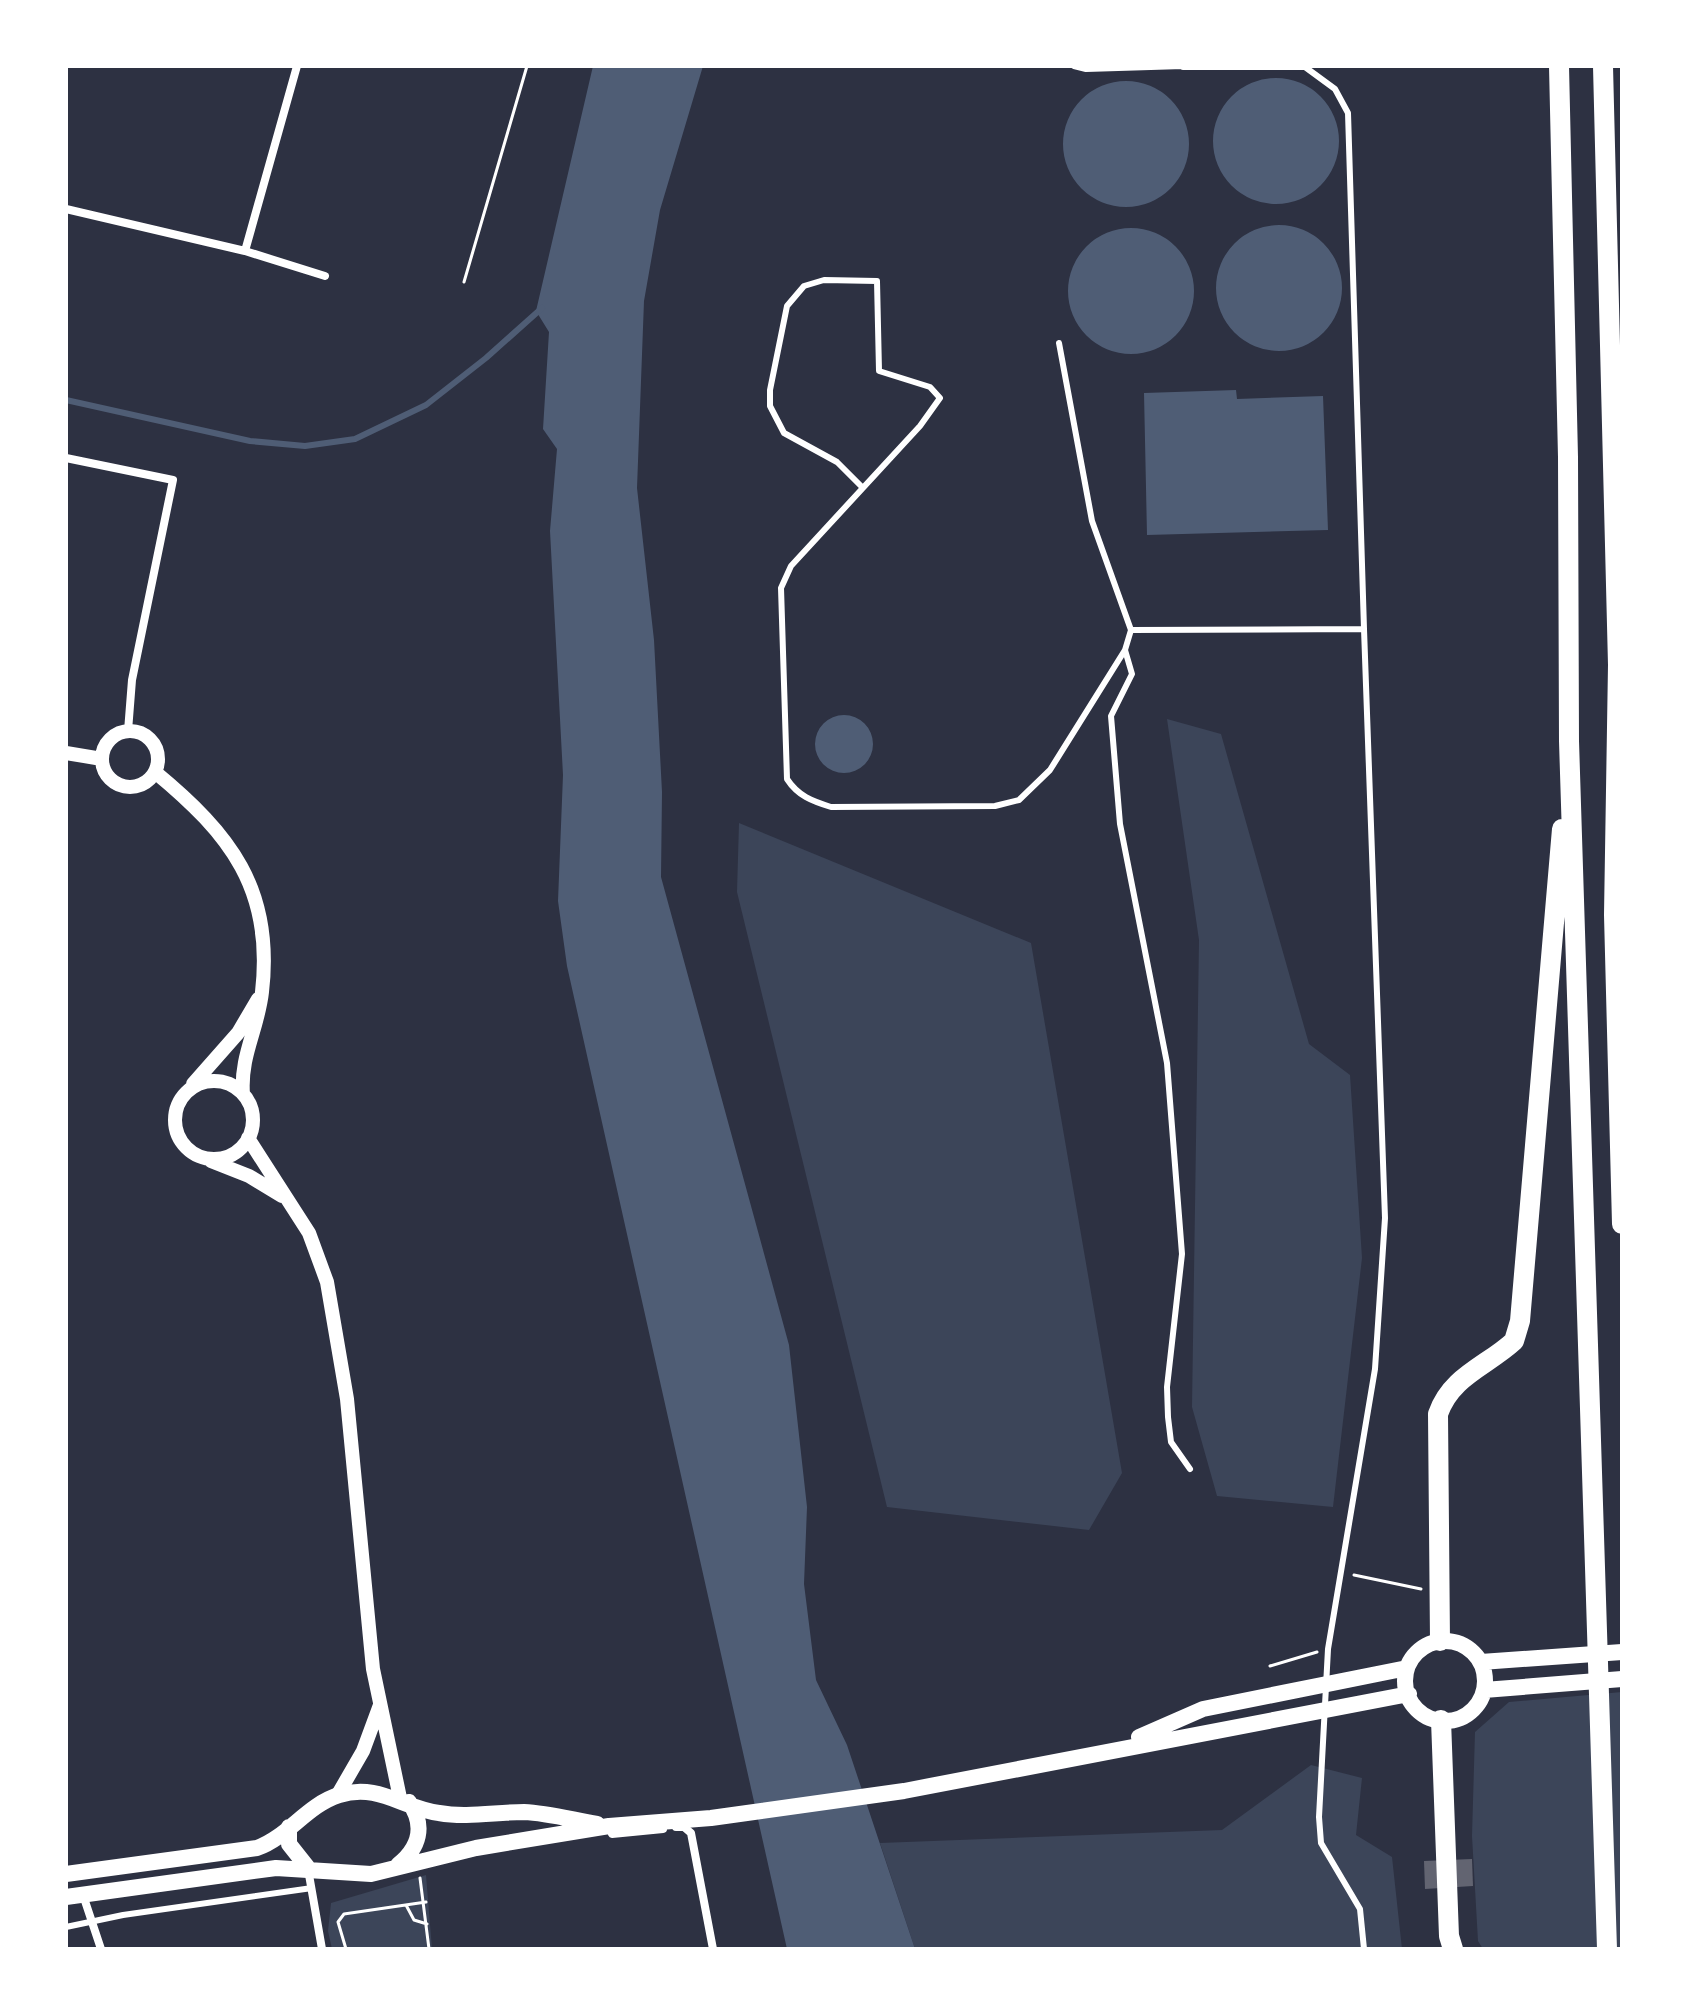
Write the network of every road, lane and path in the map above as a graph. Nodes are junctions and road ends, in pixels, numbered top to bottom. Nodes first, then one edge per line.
1 (297, 66) edge
2 (527, 66) edge
3 (1074, 66) edge
4 (1559, 66) edge
5 (1603, 66) edge
6 (1183, 67) edge
7 (66, 209) edge
8 (245, 251) junction
9 (325, 276) dead end
10 (464, 282) dead end
11 (1059, 343) dead end
12 (66, 458) edge
13 (862, 487) junction
14 (1364, 629) junction
15 (1131, 630) junction
16 (1125, 650) junction
17 (1618, 665) junction
18 (1622, 696) edge
19 (128, 731) junction
20 (1569, 741) junction
21 (66, 753) edge
22 (102, 759) junction
23 (155, 772) junction
24 (262, 992) junction
25 (184, 1094) junction
26 (243, 1094) junction
27 (248, 1138) junction
28 (203, 1158) junction
29 (286, 1199) junction
30 (1622, 1224) edge
31 (1190, 1469) dead end
32 (1343, 1572) junction
33 (1424, 1589) dead end
34 (1440, 1641) junction
35 (1328, 1649) junction
36 (1622, 1652) edge
37 (1481, 1662) junction
38 (1270, 1666) dead end
39 (1407, 1668) junction
40 (1622, 1679) edge
41 (1327, 1685) junction
42 (1484, 1690) junction
43 (1409, 1694) junction
44 (380, 1704) junction
45 (1326, 1709) junction
46 (1441, 1720) junction
47 (1112, 1748) junction
48 (337, 1796) junction
49 (404, 1800) junction
50 (609, 1826) junction
51 (289, 1827) junction
52 (416, 1862) junction
53 (308, 1868) junction
54 (393, 1869) junction
55 (66, 1874) edge
56 (312, 1888) junction
57 (83, 1895) junction
58 (66, 1897) edge
59 (426, 1902) junction
60 (406, 1905) junction
61 (93, 1921) junction
62 (427, 1924) junction
63 (66, 1927) edge
64 (344, 1943) junction
65 (101, 1949) edge
66 (322, 1949) edge
67 (346, 1949) edge
68 (352, 1949) edge
69 (429, 1949) edge
70 (713, 1949) edge
71 (1364, 1949) edge
72 (1453, 1949) edge
73 (1607, 1949) edge

1 - 8 street
2 - 10 path
3 - 6 lane
4 - 20 highway
5 - 17 highway
6 - 14 lane
7 - 8 street
8 - 9 street
11 - 15 lane
12 - 19 street
13 - 13 lane
13 - 16 lane
14 - 15 lane
14 - 32 lane
15 - 16 lane
16 - 31 lane
17 - 18 highway
17 - 30 highway
19 - 22 street
19 - 23 street
20 - 34 highway
20 - 73 highway
21 - 22 street
22 - 23 street
23 - 24 street
24 - 25 street
24 - 26 street
25 - 26 street
25 - 28 street
26 - 27 street
27 - 28 street
27 - 29 street
28 - 29 street
29 - 44 street
32 - 33 path
32 - 35 lane
34 - 37 main road
34 - 39 main road
35 - 38 path
35 - 41 lane
36 - 37 main road
37 - 42 main road
39 - 41 main road
39 - 43 main road
40 - 42 main road
41 - 45 lane
41 - 47 main road
42 - 46 main road
43 - 45 main road
43 - 46 main road
44 - 48 street
44 - 49 street
45 - 47 main road
45 - 71 lane
46 - 72 highway
47 - 50 main road
48 - 49 main road
48 - 51 main road
49 - 50 main road
49 - 54 main road
50 - 52 main road
50 - 70 street
51 - 53 main road
51 - 55 main road
52 - 54 main road
52 - 59 path
53 - 54 main road
53 - 56 street
53 - 57 main road
56 - 61 lane
56 - 66 street
57 - 58 main road
57 - 61 street
59 - 60 path
59 - 62 path
60 - 62 path
60 - 64 path
61 - 63 lane
61 - 65 street
62 - 69 path
64 - 67 path
64 - 68 path

